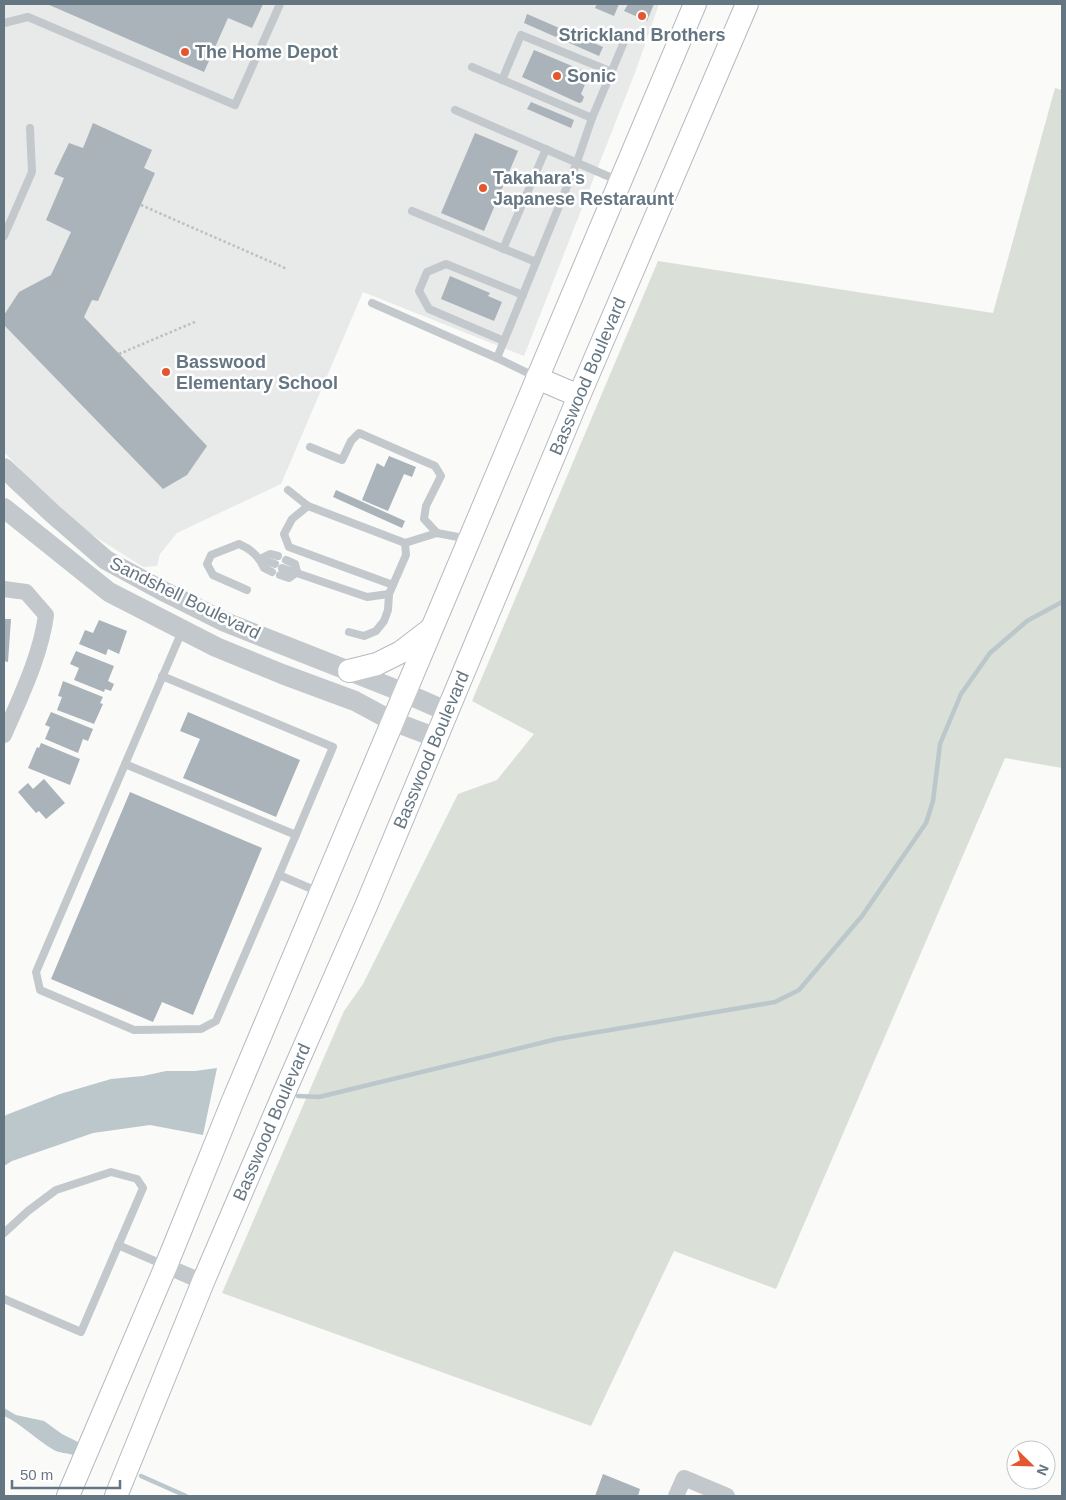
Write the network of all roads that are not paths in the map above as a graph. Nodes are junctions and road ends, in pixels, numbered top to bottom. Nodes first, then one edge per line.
1 (280, 4) edge
2 (695, 4) edge
3 (747, 4) edge
4 (4, 24) edge
5 (624, 42) dead end
6 (472, 67) dead end
7 (612, 72) junction
8 (502, 80) junction
9 (456, 110) dead end
10 (592, 118) junction
11 (30, 128) dead end
12 (546, 149) junction
13 (577, 162) junction
14 (620, 181) junction
15 (412, 211) dead end
16 (4, 236) edge
17 (503, 249) junction
18 (536, 262) junction
19 (523, 295) junction
20 (372, 303) dead end
21 (504, 340) junction
22 (497, 358) junction
23 (537, 378) junction
24 (580, 396) junction
25 (310, 447) dead end
26 (4, 468) edge
27 (288, 490) dead end
28 (308, 506) junction
29 (4, 508) edge
30 (437, 533) junction
31 (470, 539) junction
32 (405, 544) junction
33 (260, 559) junction
34 (283, 567) dead end
35 (394, 585) junction
36 (4, 589) edge
37 (247, 590) dead end
38 (389, 594) junction
39 (432, 629) junction
40 (182, 630) junction
41 (348, 632) dead end
42 (349, 670) junction
43 (162, 676) junction
44 (405, 692) junction
45 (448, 712) junction
46 (392, 721) junction
47 (4, 735) edge
48 (437, 738) junction
49 (125, 764) junction
50 (296, 835) junction
51 (279, 875) junction
52 (320, 893) junction
53 (4, 1233) edge
54 (118, 1245) junction
55 (166, 1266) junction
56 (203, 1282) junction
57 (4, 1299) edge
58 (68, 1496) edge
59 (116, 1496) edge
60 (676, 1496) edge
61 (727, 1496) edge

1 - 4 lane
2 - 14 main road
3 - 24 main road, Basswood Boulevard
5 - 7 lane
6 - 8 lane
7 - 8 lane
7 - 10 lane
8 - 10 lane
9 - 12 lane
10 - 13 lane
11 - 16 lane
12 - 13 lane
12 - 17 lane
13 - 14 lane
13 - 18 lane
14 - 23 main road
15 - 17 lane
17 - 18 lane
18 - 19 lane
19 - 21 lane
19 - 21 lane
20 - 22 lane
21 - 22 lane
22 - 23 lane
23 - 24 main road
23 - 31 main road
24 - 45 main road, Basswood Boulevard
25 - 30 lane
26 - 42 street, Sandshell Boulevard
27 - 28 lane
28 - 32 lane
28 - 35 lane
29 - 40 street, Sandshell Boulevard
30 - 31 lane
30 - 32 lane
31 - 39 main road
32 - 35 lane
33 - 33 lane
33 - 37 lane
34 - 38 lane
35 - 38 lane
36 - 47 street
38 - 41 lane
39 - 42 main road
39 - 44 main road
40 - 43 lane
40 - 46 street, Sandshell Boulevard
42 - 44 street, Sandshell Boulevard
43 - 49 lane
43 - 50 lane
44 - 45 street, Sandshell Boulevard
44 - 46 main road
45 - 48 main road, Basswood Boulevard
46 - 48 street, Sandshell Boulevard
46 - 52 main road
48 - 56 main road, Basswood Boulevard
49 - 50 lane
49 - 51 lane
50 - 51 lane
51 - 52 lane
52 - 55 main road
53 - 54 lane
54 - 55 lane
54 - 57 lane
55 - 56 street
55 - 58 main road
56 - 59 main road, Basswood Boulevard
60 - 61 street

